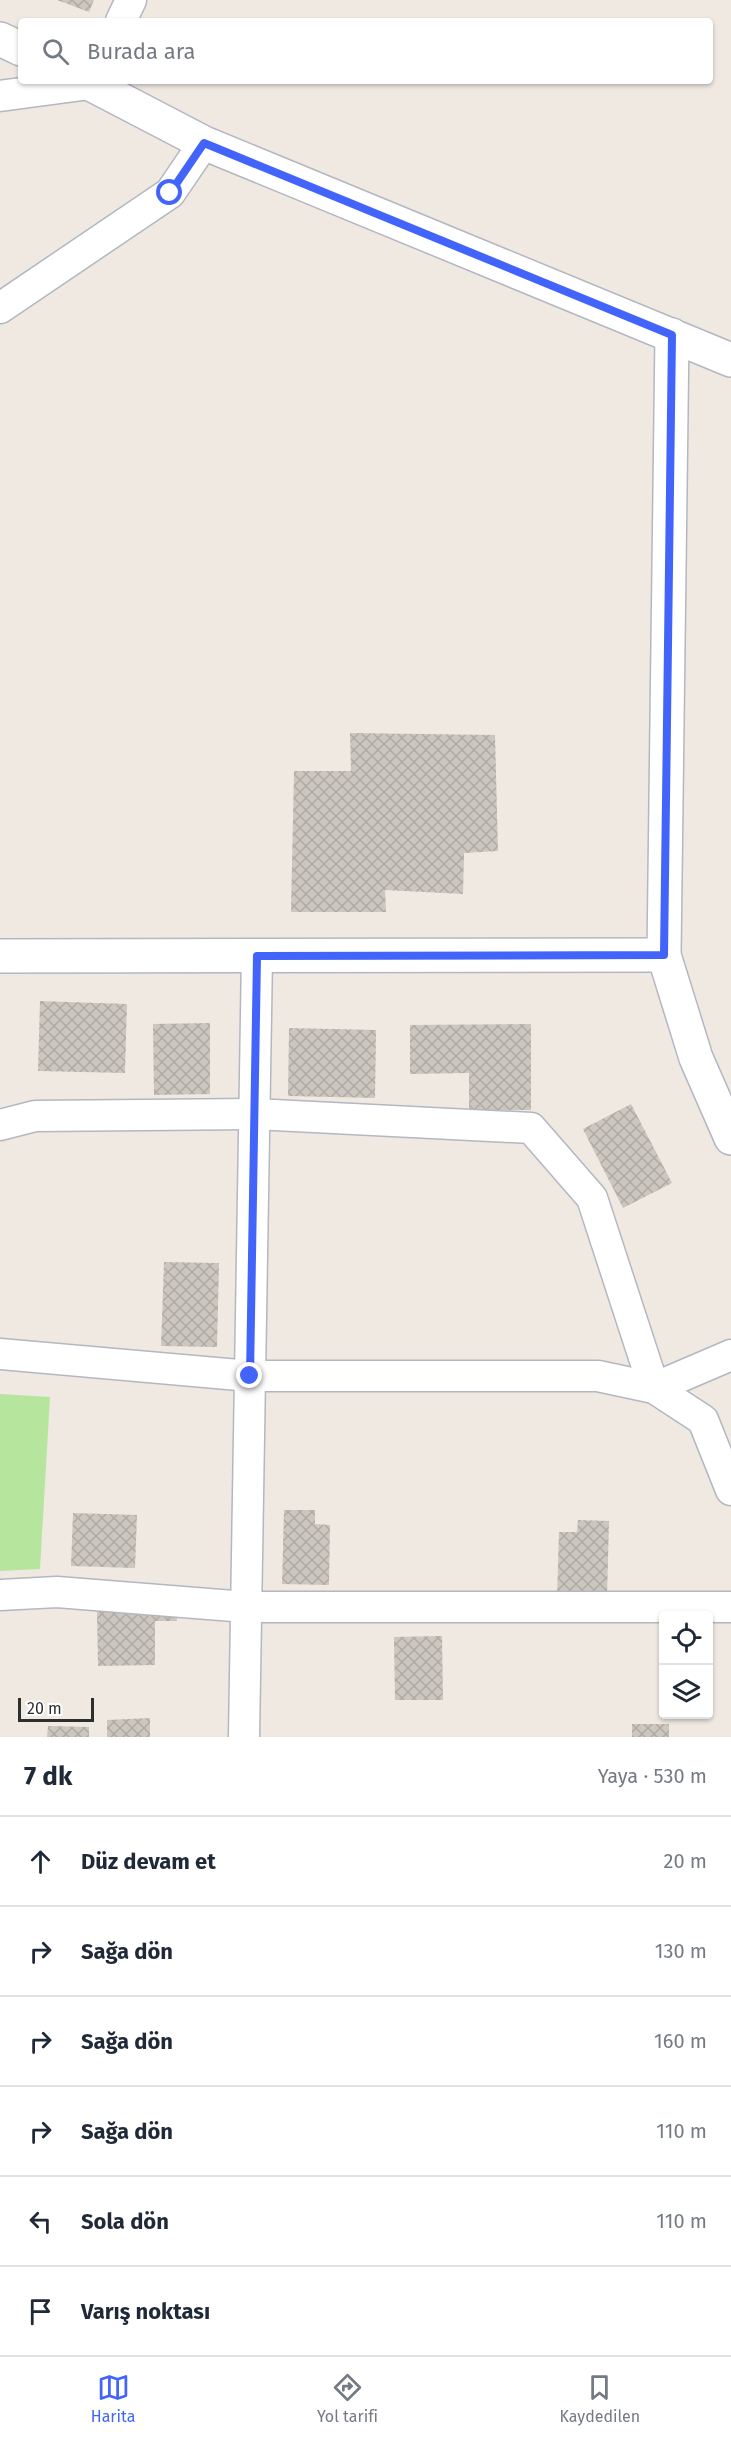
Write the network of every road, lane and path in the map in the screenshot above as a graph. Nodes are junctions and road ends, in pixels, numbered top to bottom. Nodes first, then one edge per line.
1 (131, 0) edge
2 (122, 18) edge
3 (0, 39) edge
4 (18, 48) edge
5 (76, 84) edge
6 (93, 84) edge
7 (0, 96) edge
8 (204, 143) junction
9 (0, 308) edge
10 (672, 335) junction
11 (731, 360) edge
12 (664, 955) junction
13 (0, 956) edge
14 (257, 956) junction
15 (254, 1114) junction
16 (0, 1125) edge
17 (731, 1138) edge
18 (0, 1354) edge
19 (731, 1355) edge
20 (250, 1376) junction
21 (654, 1388) junction
22 (731, 1490) edge
23 (0, 1595) edge
24 (246, 1606) junction
25 (731, 1607) edge
26 (244, 1737) edge

1 - 2 street
3 - 4 street
5 - 7 street
6 - 8 street
8 - 9 street
8 - 10 street
10 - 11 street
10 - 12 street
12 - 14 street
12 - 17 street
13 - 14 street
14 - 15 street
15 - 16 street
15 - 20 street
15 - 21 street
18 - 20 street
19 - 21 street
20 - 21 street
20 - 24 street
21 - 22 street
23 - 24 street
24 - 25 street
24 - 26 street

